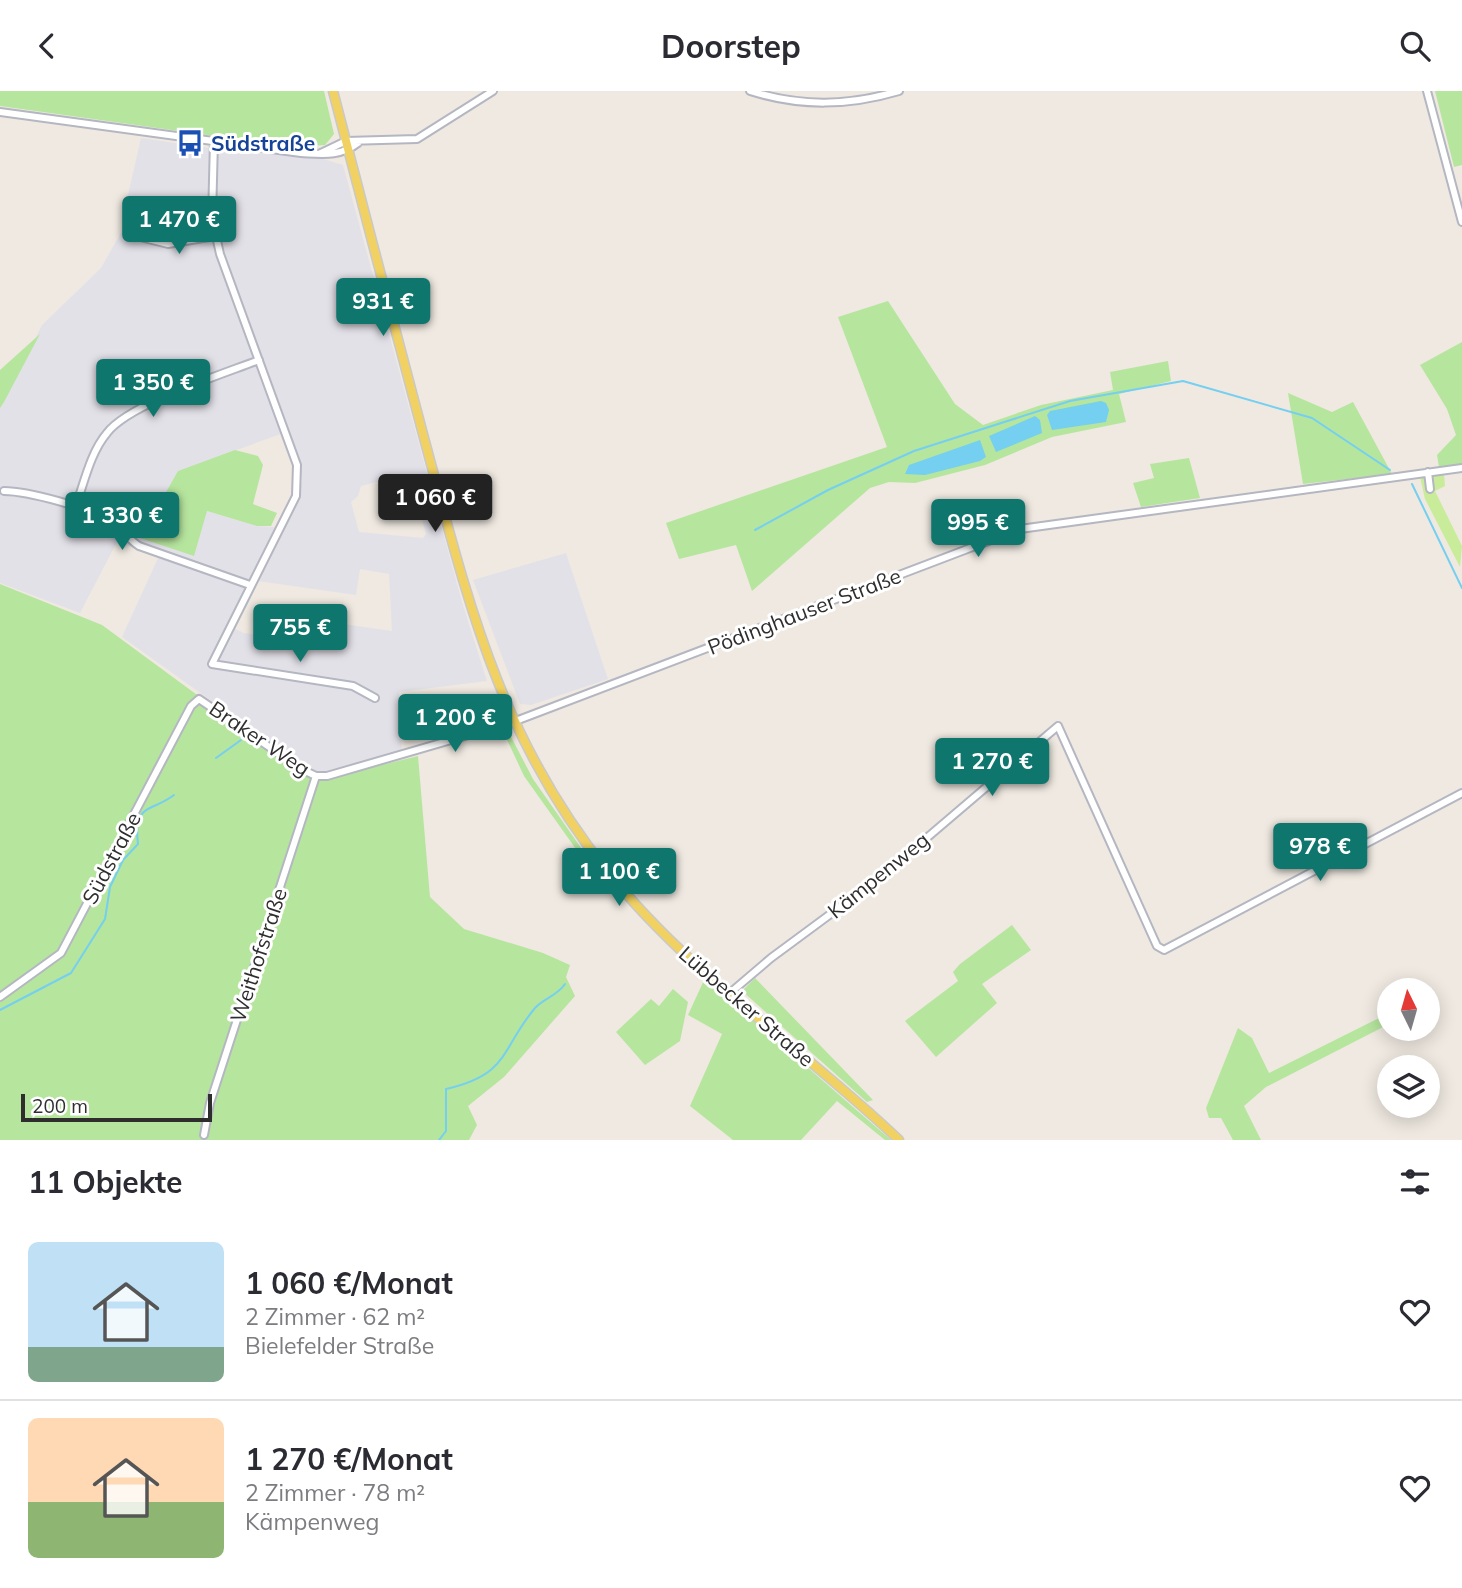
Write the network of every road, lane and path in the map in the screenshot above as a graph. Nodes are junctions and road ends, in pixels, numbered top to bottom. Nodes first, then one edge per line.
1 (332, 91) edge
2 (493, 91) edge
3 (750, 91) edge
4 (899, 91) edge
5 (1427, 91) edge
6 (0, 112) edge
7 (214, 141) junction
8 (346, 141) junction
9 (358, 143) junction
10 (348, 151) junction
11 (319, 154) junction
12 (1462, 222) edge
13 (215, 236) junction
14 (144, 238) dead end
15 (259, 360) junction
16 (1462, 468) edge
17 (1428, 473) junction
18 (1430, 489) dead end
19 (4, 491) dead end
20 (75, 508) junction
21 (250, 585) junction
22 (375, 698) dead end
23 (199, 699) joint
24 (513, 722) junction
25 (403, 755) joint
26 (316, 776) junction
27 (1462, 793) edge
28 (730, 993) junction
29 (0, 997) edge
30 (204, 1135) dead end
31 (899, 1140) edge

1 - 8 main road, Lübbecker Straße
2 - 9 street
3 - 4 street
5 - 12 street
6 - 7 street
7 - 11 street
7 - 13 street
8 - 9 street
8 - 10 main road, Lübbecker Straße
8 - 11 street
9 - 10 street
10 - 11 street
10 - 24 main road, Lübbecker Straße
13 - 14 street
13 - 15 street
15 - 20 street
15 - 21 street
16 - 17 street, Pödinghauser Straße
17 - 18 street
17 - 24 street, Pödinghauser Straße
19 - 20 street
20 - 21 street
21 - 22 street
23 - 26 street, Braker Weg
23 - 29 street, Südstraße
24 - 25 street, Pödinghauser Straße
24 - 28 main road, Lübbecker Straße
25 - 26 street, Braker Weg
26 - 30 street, Weithofstraße
27 - 28 street, Kämpenweg
28 - 31 main road, Lübbecker Straße

